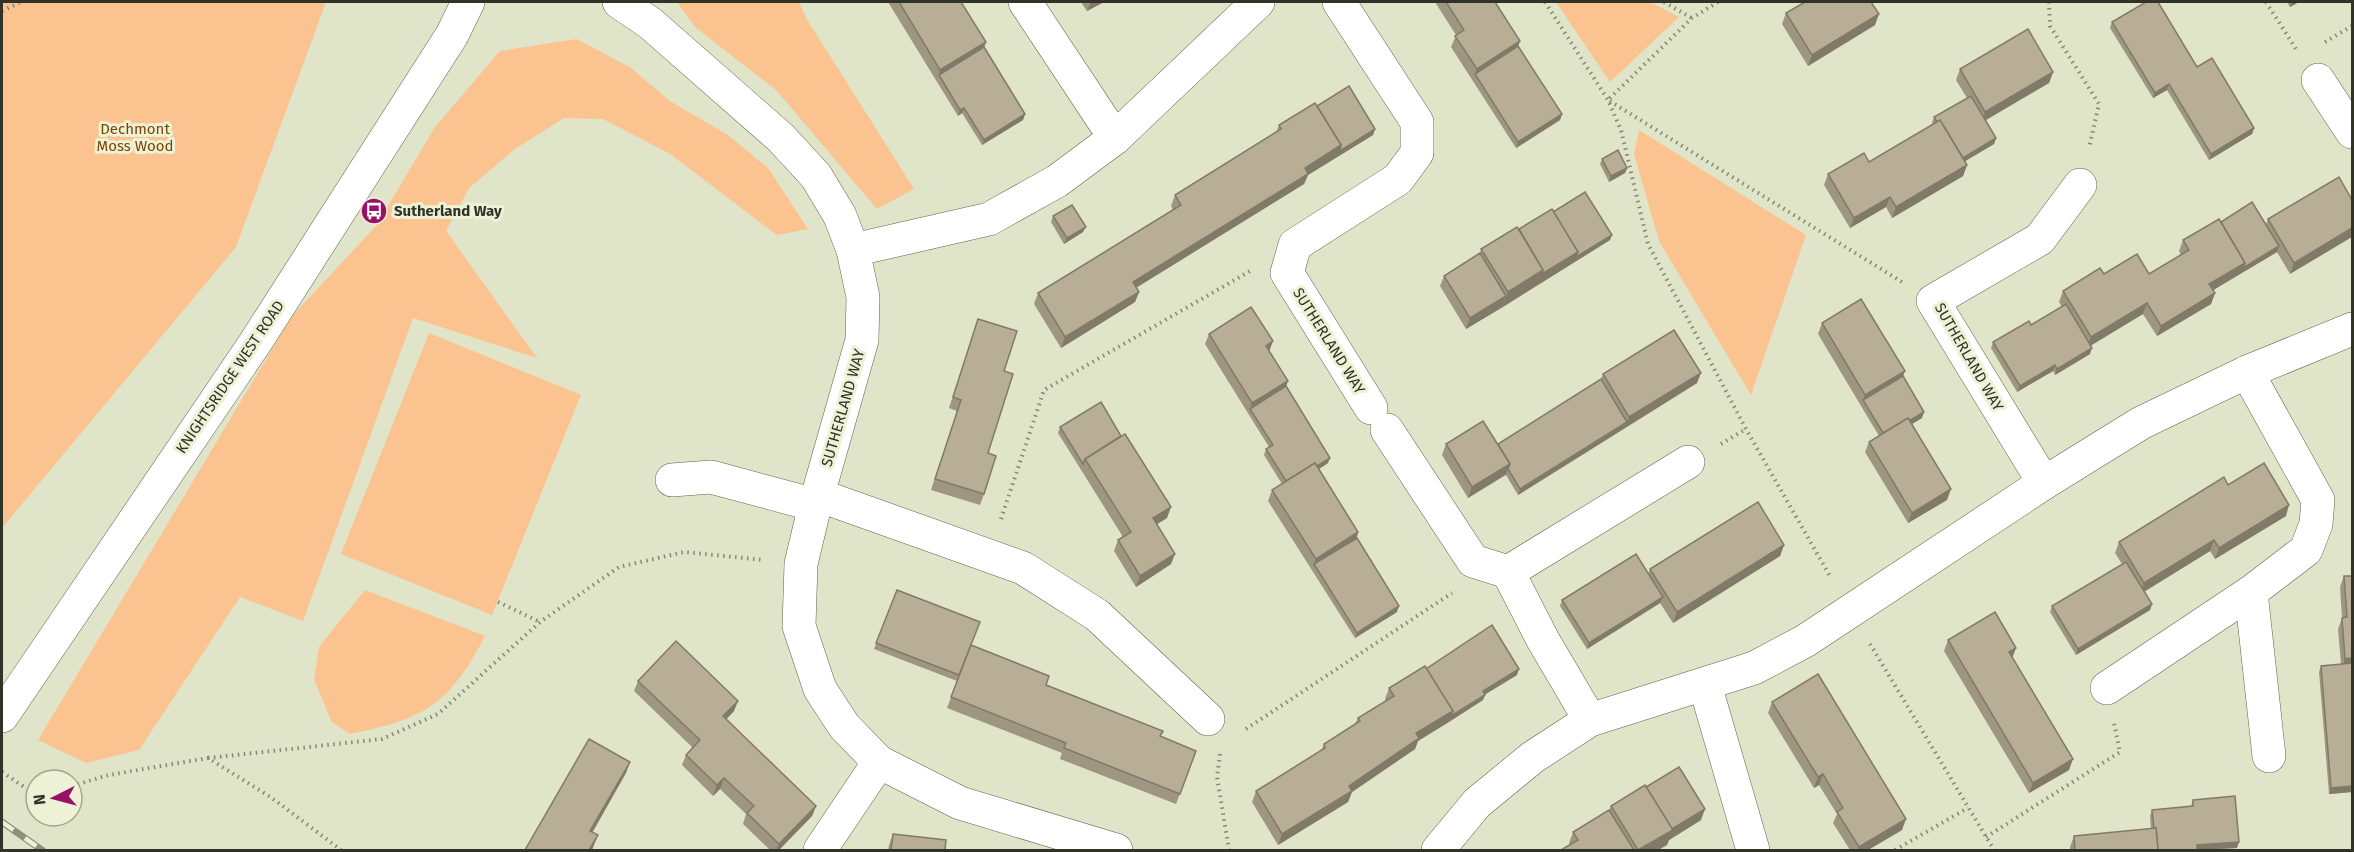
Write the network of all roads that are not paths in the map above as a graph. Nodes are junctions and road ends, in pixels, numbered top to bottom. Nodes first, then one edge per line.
1 (468, 2) edge
2 (489, 2) edge
3 (619, 2) edge
4 (1025, 2) edge
5 (1258, 2) edge
6 (1339, 2) edge
7 (641, 12) edge
8 (452, 35) junction
9 (2318, 80) road end
10 (2352, 132) edge
11 (1115, 138) junction
12 (2080, 185) road end
13 (853, 250) junction
14 (2352, 329) edge
15 (2247, 372) junction
16 (1688, 462) dead end
17 (672, 480) dead end
18 (2044, 483) junction
19 (816, 500) junction
20 (1508, 572) junction
21 (2251, 592) junction
22 (1705, 685) junction
23 (2107, 688) road end
24 (9, 704) edge
25 (1590, 720) junction
26 (1214, 732) road end
27 (2269, 756) dead end
28 (879, 762) junction
29 (820, 850) edge
30 (1116, 850) edge
31 (1438, 850) edge
32 (1753, 850) edge

1 - 8 street, KNIGHTSRIDGE WEST ROAD
2 - 8 street, KNIGHTSRIDGE WEST ROAD
3 - 7 street, SUTHERLAND WAY
4 - 11 street
5 - 11 street
6 - 20 street, SUTHERLAND WAY
7 - 13 street, SUTHERLAND WAY
8 - 24 street, KNIGHTSRIDGE WEST ROAD
9 - 10 street
11 - 13 street
12 - 18 street, SUTHERLAND WAY
13 - 19 street, SUTHERLAND WAY
14 - 15 street
15 - 18 street
15 - 21 street
16 - 20 street
17 - 19 street
18 - 22 street
19 - 26 street
19 - 28 street, SUTHERLAND WAY
20 - 25 street
21 - 23 street
21 - 27 street
22 - 25 street
22 - 32 street
25 - 31 street
28 - 29 street
28 - 30 street, SUTHERLAND WAY

